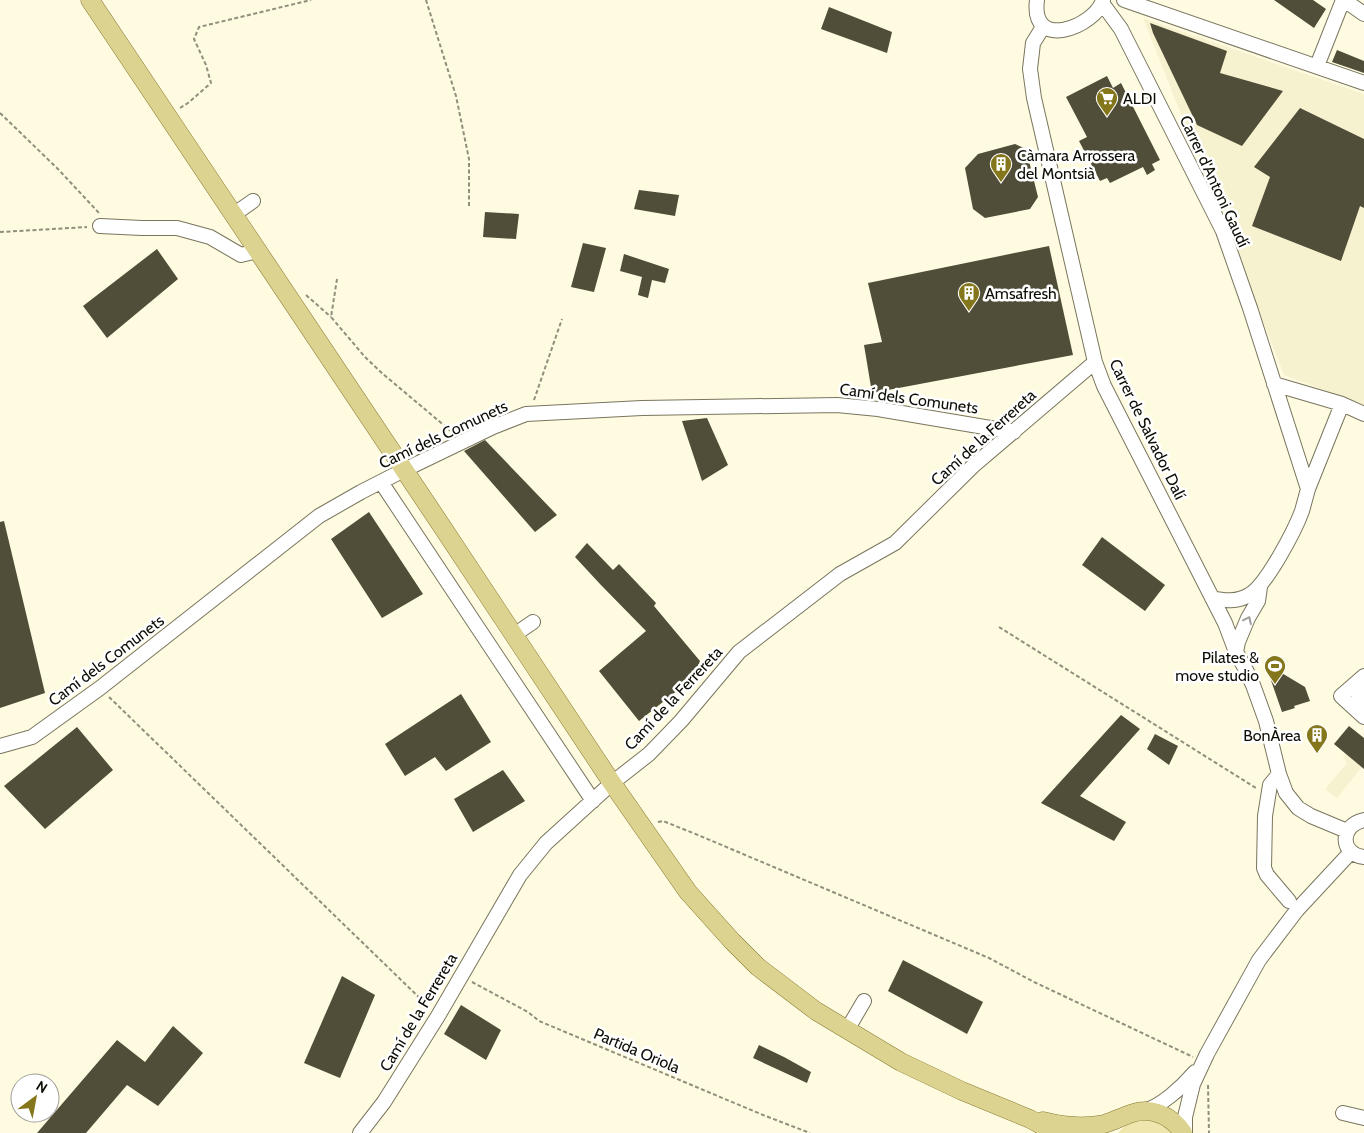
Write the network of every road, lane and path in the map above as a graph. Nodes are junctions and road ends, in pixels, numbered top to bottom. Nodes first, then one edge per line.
1 (90, 0) edge
2 (311, 0) edge
3 (426, 0) edge
4 (1037, 0) edge
5 (1124, 0) edge
6 (1343, 0) edge
7 (1102, 2) edge
8 (1364, 14) edge
9 (1043, 27) junction
10 (1317, 66) junction
11 (1364, 83) edge
12 (0, 114) edge
13 (167, 115) junction
14 (253, 200) dead end
15 (470, 208) dead end
16 (233, 215) junction
17 (100, 226) junction
18 (0, 232) edge
19 (257, 251) junction
20 (337, 279) dead end
21 (562, 319) dead end
22 (1095, 362) junction
23 (1274, 384) junction
24 (1342, 404) junction
25 (529, 414) junction
26 (1364, 414) edge
27 (1014, 432) junction
28 (464, 441) junction
29 (404, 470) junction
30 (381, 482) junction
31 (1308, 489) junction
32 (1260, 587) junction
33 (1212, 598) junction
34 (533, 622) dead end
35 (999, 627) dead end
36 (514, 635) junction
37 (1236, 652) junction
38 (1364, 676) edge
39 (1364, 687) edge
40 (100, 688) junction
41 (1364, 705) edge
42 (1364, 717) edge
43 (0, 746) edge
44 (1279, 774) junction
45 (612, 783) junction
46 (1268, 796) junction
47 (593, 801) junction
48 (1364, 820) edge
49 (642, 828) junction
50 (1347, 831) junction
51 (1358, 855) edge
52 (1289, 901) dead end
53 (461, 976) junction
54 (864, 1001) dead end
55 (438, 1016) junction
56 (847, 1030) junction
57 (1205, 1058) junction
58 (1208, 1084) dead end
59 (1141, 1111) junction
60 (1343, 1112) dead end
61 (1364, 1118) edge
62 (1121, 1119) junction
63 (1036, 1125) edge
64 (360, 1133) edge
65 (810, 1133) edge
66 (1056, 1133) edge
67 (1108, 1133) edge
68 (1184, 1133) edge
69 (1209, 1133) edge

1 - 13 main road
2 - 13 path
3 - 15 path
4 - 9 street
5 - 10 street
6 - 8 street
6 - 10 street
7 - 9 street
7 - 23 street, Carrer d'Antoni Gaudí
9 - 22 street, Carrer de Salvador Dalí
10 - 11 street
12 - 17 path
13 - 16 main road
14 - 16 street
16 - 19 main road
17 - 18 path
17 - 19 street
19 - 29 main road
20 - 28 path
21 - 25 path
22 - 27 street, Camí de la Ferrereta
22 - 33 street, Carrer de Salvador Dalí
23 - 24 street
23 - 31 street, Carrer d'Antoni Gaudí
24 - 26 street
24 - 31 street
25 - 27 street, Camí dels Comunets
25 - 28 street, Camí dels Comunets
27 - 45 street, Camí de la Ferrereta
28 - 29 street, Camí dels Comunets
29 - 30 street, Camí dels Comunets
29 - 36 main road
30 - 40 street, Camí dels Comunets
30 - 47 street
31 - 32 street
32 - 33 street
37 -> 32 street
33 - 37 street, Carrer de Salvador Dalí
34 - 36 street
35 - 46 path
36 - 45 main road
37 - 44 street, Carrer de Salvador Dalí
38 - 42 street
39 - 41 street
40 - 43 street, Camí dels Comunets
40 - 55 path
44 - 46 street
44 - 50 street, Carrer de Salvador Dalí
45 - 47 street, Camí de la Ferrereta
45 - 49 main road
46 - 52 street
47 - 53 street, Camí de la Ferrereta
48 - 50 street
49 - 56 main road
49 - 57 path
50 - 51 street
51 - 57 street
53 - 55 street, Camí de la Ferrereta
53 - 65 path, Partida Oriola
54 - 56 street
55 - 64 street, Camí de la Ferrereta
56 - 63 main road
57 - 59 street
57 - 68 street
58 - 69 path
59 - 62 main road
59 - 68 main road
60 - 61 street
62 - 63 main road
62 - 67 main road
63 - 66 main road

